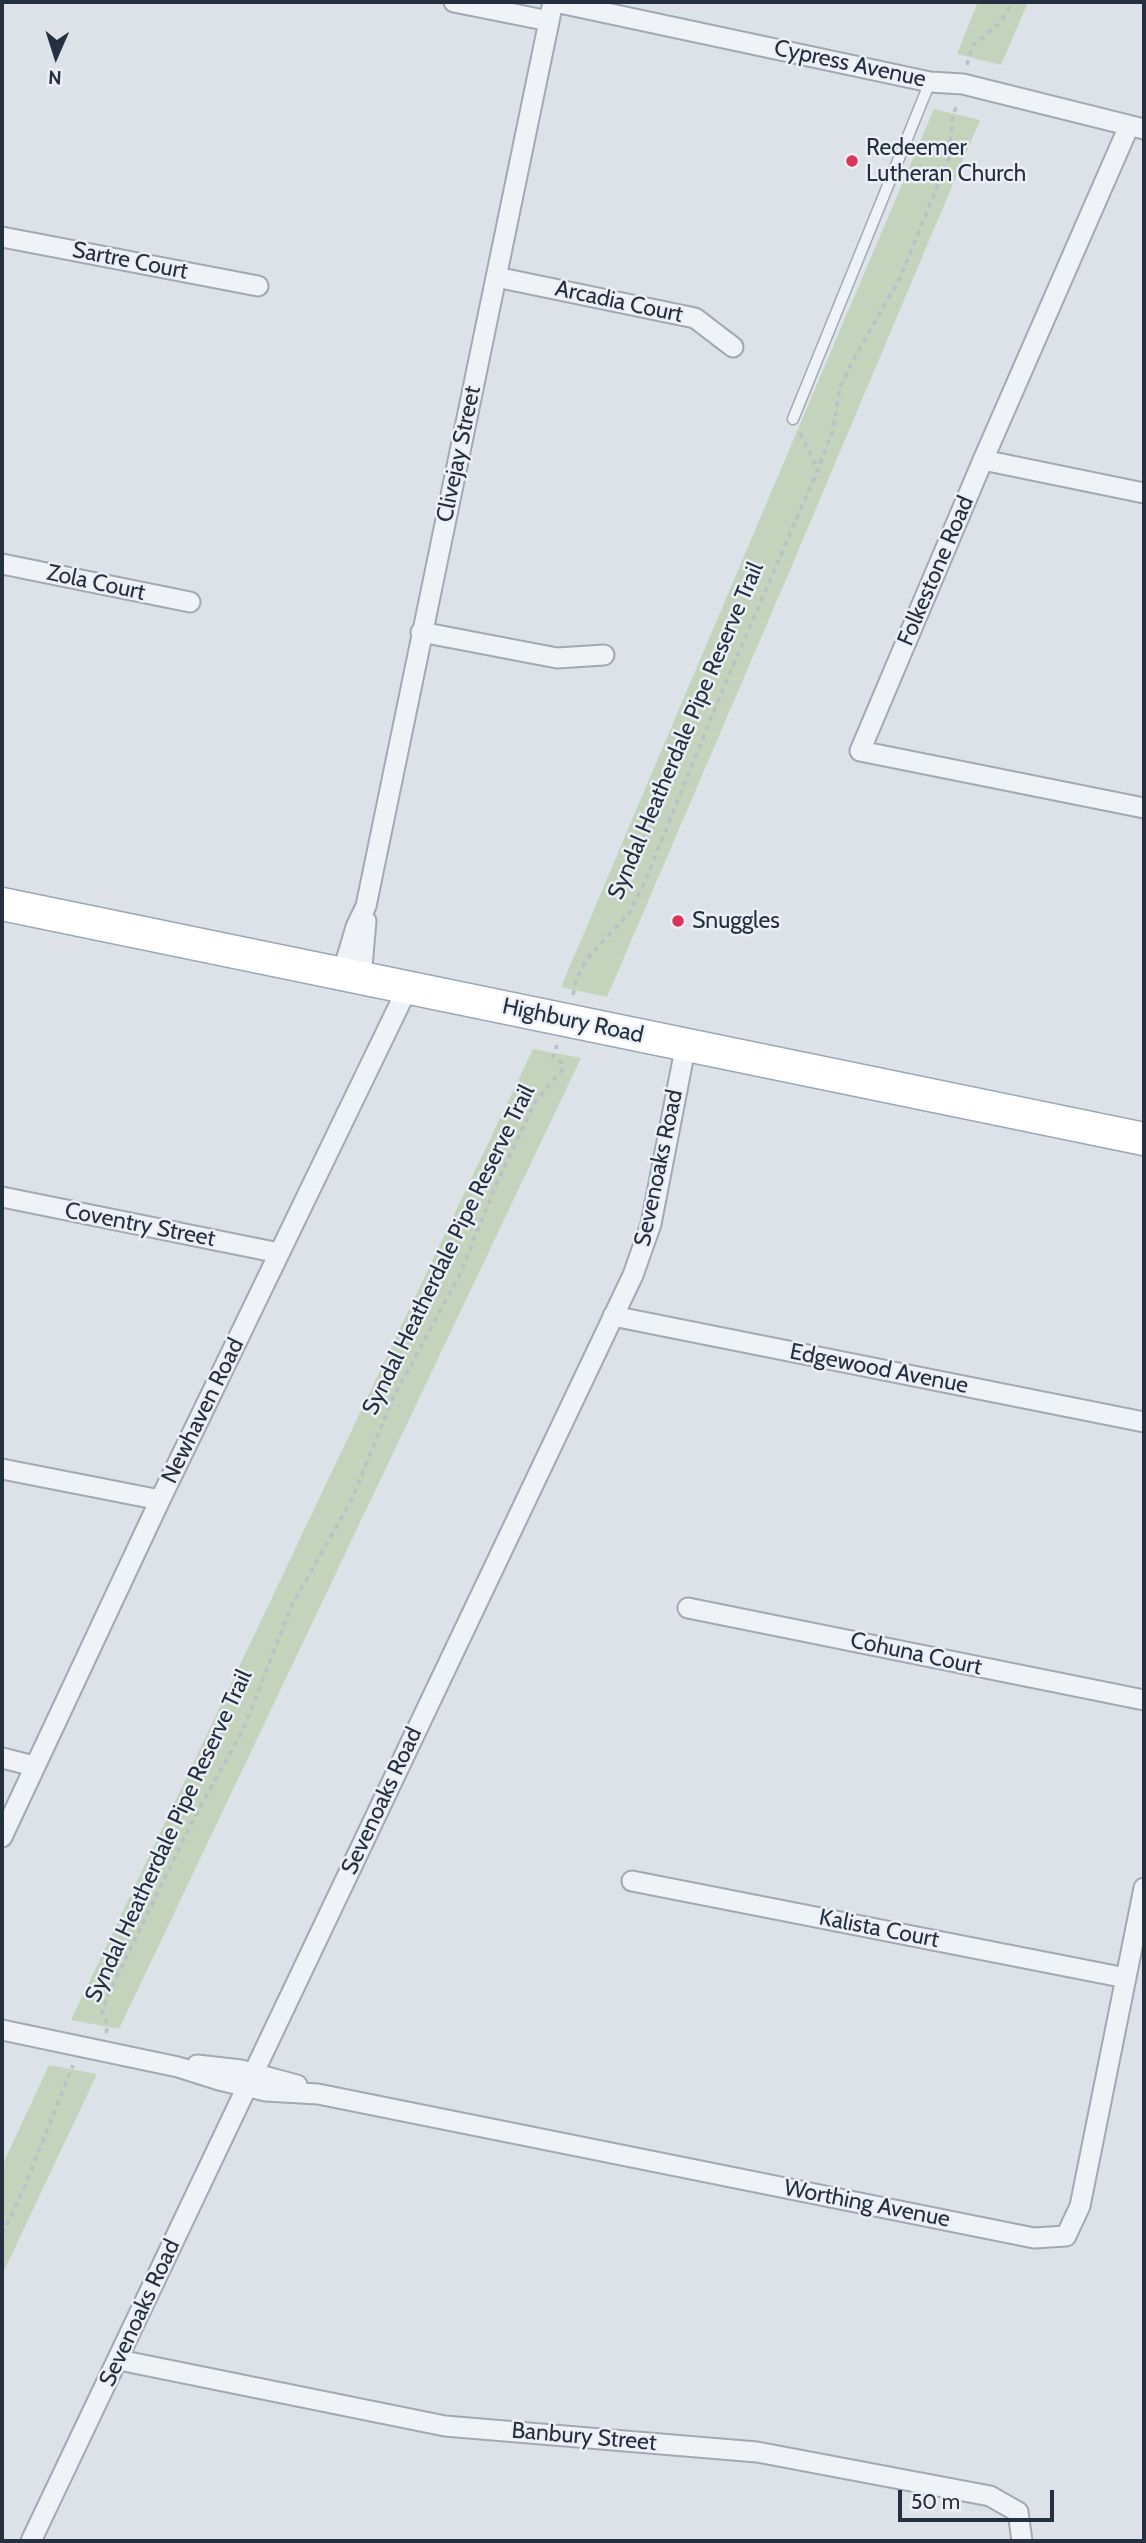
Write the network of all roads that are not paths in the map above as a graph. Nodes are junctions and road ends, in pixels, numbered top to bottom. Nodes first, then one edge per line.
1 (454, 2) edge
2 (554, 2) edge
3 (549, 22) junction
4 (930, 82) junction
5 (1137, 127) edge
6 (2, 236) edge
7 (496, 277) junction
8 (258, 286) dead end
9 (733, 347) dead end
10 (793, 419) road end
11 (983, 460) junction
12 (1144, 493) edge
13 (2, 564) edge
14 (190, 602) dead end
15 (421, 632) junction
16 (604, 655) dead end
17 (1144, 808) edge
18 (2, 904) edge
19 (352, 976) junction
20 (408, 987) junction
21 (686, 1044) junction
22 (1144, 1139) edge
23 (2, 1198) edge
24 (279, 1252) junction
25 (613, 1316) junction
26 (1144, 1422) edge
27 (2, 1469) edge
28 (160, 1500) junction
29 (688, 1608) dead end
30 (1144, 1700) edge
31 (2, 1759) edge
32 (34, 1766) junction
33 (2, 1837) edge
34 (632, 1881) dead end
35 (1144, 1888) edge
36 (1139, 1948) edge
37 (1126, 1978) junction
38 (2, 2030) edge
39 (249, 2080) junction
40 (119, 2360) junction
41 (31, 2541) edge
42 (1021, 2541) edge

1 - 3 street
2 - 3 street, Clivejay Street
2 - 4 street, Cypress Avenue
3 - 7 street, Clivejay Street
4 - 5 street, Cypress Avenue
4 - 10 lane
5 - 11 street, Folkestone Road
6 - 8 street, Sartre Court
7 - 9 street, Arcadia Court
7 - 15 street, Clivejay Street
11 - 12 street
11 - 17 street, Folkestone Road
13 - 14 street, Zola Court
15 - 16 street
15 - 19 street, Clivejay Street
18 - 19 main road, Highbury Road
19 - 20 main road, Highbury Road
20 - 21 main road, Highbury Road
20 - 24 street, Newhaven Road
21 - 22 main road, Highbury Road
21 - 25 street, Sevenoaks Road
23 - 24 street, Coventry Street
24 - 28 street, Newhaven Road
25 - 26 street, Edgewood Avenue
25 - 39 street, Sevenoaks Road
27 - 28 street
28 - 32 street, Newhaven Road
29 - 30 street, Cohuna Court
31 - 32 street
32 - 33 street, Newhaven Road
34 - 37 street, Kalista Court
35 - 36 street, Worthing Avenue
36 - 37 street, Worthing Avenue
37 - 39 street, Worthing Avenue
38 - 39 street, Worthing Avenue
39 - 40 street, Sevenoaks Road
40 - 41 street, Sevenoaks Road
40 - 42 street, Banbury Street

